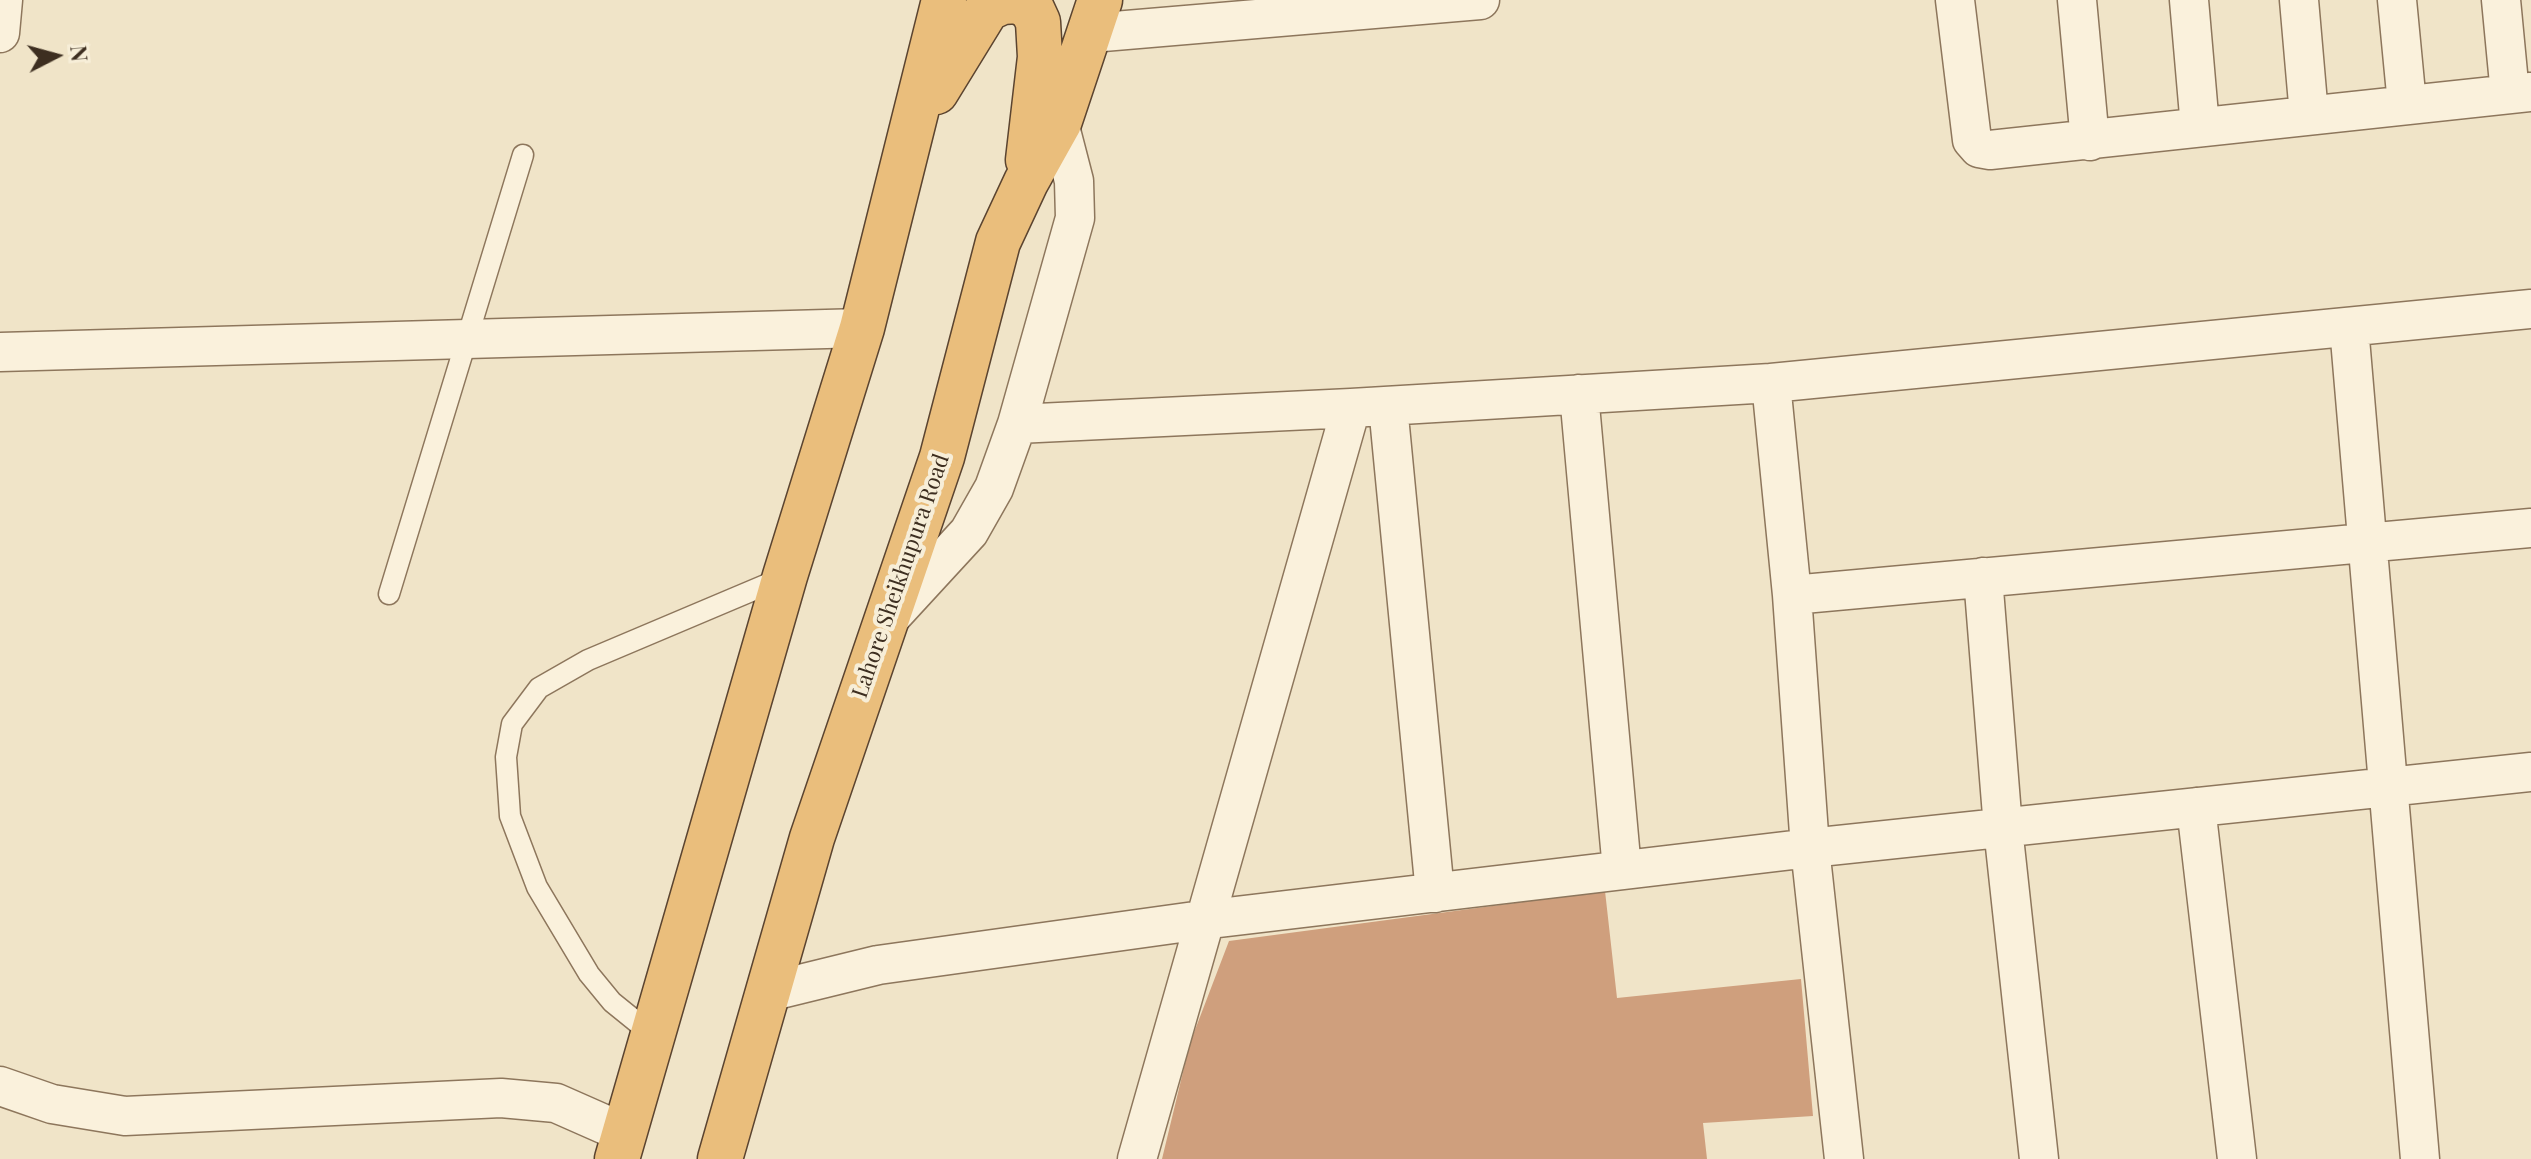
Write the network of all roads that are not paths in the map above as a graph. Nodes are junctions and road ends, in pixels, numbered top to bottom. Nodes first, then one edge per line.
1 (3, 0) edge
2 (944, 0) edge
3 (1480, 0) edge
4 (1955, 0) edge
5 (2077, 0) edge
6 (2189, 0) edge
7 (2299, 0) edge
8 (2397, 0) edge
9 (2509, 1) edge
10 (1096, 16) edge
11 (0, 33) edge
12 (2520, 93) edge
13 (2407, 104) junction
14 (2309, 115) junction
15 (1059, 123) junction
16 (2200, 127) junction
17 (909, 139) junction
18 (2090, 141) junction
19 (523, 155) dead end
20 (1026, 182) junction
21 (2531, 309) edge
22 (2349, 327) junction
23 (862, 328) junction
24 (469, 339) junction
25 (0, 352) edge
26 (1771, 383) junction
27 (1579, 394) junction
28 (1370, 407) junction
29 (1017, 424) junction
30 (2531, 528) edge
31 (2369, 542) junction
32 (785, 576) junction
33 (1983, 577) junction
34 (389, 594) dead end
35 (1792, 595) junction
36 (886, 622) junction
37 (2531, 772) edge
38 (2386, 787) junction
39 (2196, 807) junction
40 (2003, 828) junction
41 (1810, 848) junction
42 (1622, 870) junction
43 (1435, 893) junction
44 (1202, 920) junction
45 (768, 992) junction
46 (654, 1036) junction
47 (0, 1086) edge
48 (620, 1146) edge
49 (720, 1159) edge
50 (1137, 1159) edge
51 (1844, 1159) edge
52 (2039, 1159) edge
53 (2237, 1159) edge
54 (2420, 1159) edge

1 - 11 street
2 - 17 highway
3 - 10 street
4 - 18 street
5 - 18 street
6 - 16 street
7 - 14 street
8 - 13 street
9 - 12 street
10 - 15 highway, Lahore Sheikhupura Road
12 - 13 street
13 - 14 street
14 - 16 street
15 - 20 highway, Lahore Sheikhupura Road
15 - 29 street
16 - 18 street
17 - 20 highway
17 - 23 highway
19 - 24 lane
20 - 36 highway, Lahore Sheikhupura Road
21 - 22 street
22 - 26 street
22 - 31 street
23 - 24 street
23 - 32 highway
24 - 25 street
24 - 34 lane
26 - 27 street
26 - 35 street
27 - 28 street
27 - 42 street
28 - 29 street
28 - 43 street
28 - 44 street
29 - 36 street
30 - 31 street
31 - 33 street
31 - 38 street
32 - 46 highway
32 - 46 lane
33 - 35 street
33 - 40 street
35 - 41 street
36 - 45 highway, Lahore Sheikhupura Road
37 - 38 street
38 - 39 street
38 - 54 street
39 - 40 street
39 - 53 street
40 - 41 street
40 - 52 street
41 - 42 street
41 - 51 street
42 - 43 street
43 - 44 street
44 - 45 street
44 - 50 street
45 - 49 highway, Lahore Sheikhupura Road
46 - 48 highway
47 - 48 street

